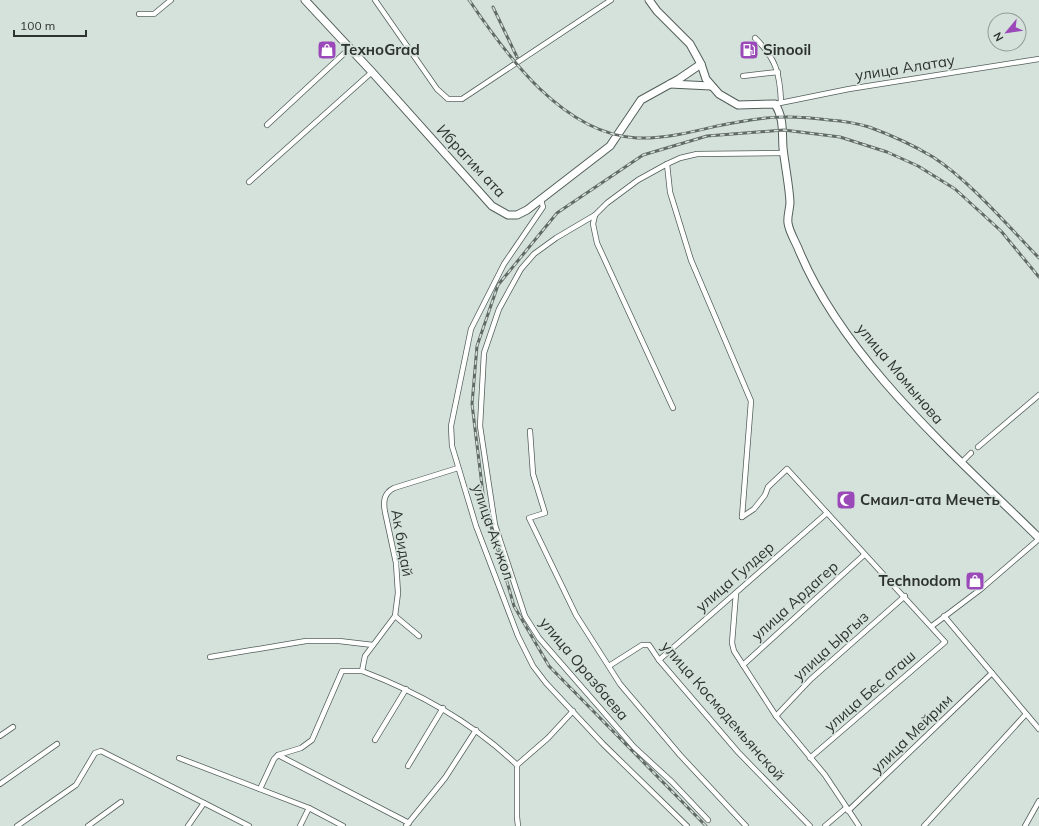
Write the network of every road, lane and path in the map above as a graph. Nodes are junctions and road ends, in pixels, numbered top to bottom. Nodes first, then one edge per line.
1 (172, 0) edge
2 (305, 0) edge
3 (375, 0) edge
4 (611, 0) edge
5 (649, 0) edge
6 (139, 14) dead end
7 (755, 38) dead end
8 (350, 48) junction
9 (1039, 59) edge
10 (701, 64) junction
11 (372, 72) junction
12 (778, 72) junction
13 (743, 76) dead end
14 (670, 84) junction
15 (711, 86) junction
16 (778, 103) junction
17 (267, 125) dead end
18 (784, 153) junction
19 (667, 164) junction
20 (249, 182) dead end
21 (541, 200) junction
22 (595, 214) junction
23 (1039, 395) edge
24 (673, 408) dead end
25 (530, 431) dead end
26 (978, 447) dead end
27 (971, 453) dead end
28 (961, 462) junction
29 (458, 468) junction
30 (827, 513) junction
31 (1039, 538) edge
32 (864, 554) junction
33 (736, 593) junction
34 (905, 596) junction
35 (395, 616) junction
36 (944, 616) junction
37 (932, 626) junction
38 (419, 636) dead end
39 (373, 645) junction
40 (210, 657) dead end
41 (659, 660) junction
42 (743, 664) junction
43 (610, 666) junction
44 (362, 671) junction
45 (992, 673) junction
46 (406, 689) junction
47 (443, 708) junction
48 (573, 711) junction
49 (1026, 714) junction
50 (776, 716) junction
51 (13, 726) dead end
52 (1039, 729) edge
53 (476, 730) junction
54 (0, 736) edge
55 (375, 740) dead end
56 (57, 744) dead end
57 (278, 754) junction
58 (179, 758) dead end
59 (810, 758) junction
60 (517, 765) junction
61 (408, 766) dead end
62 (0, 784) edge
63 (260, 789) junction
64 (1039, 801) edge
65 (121, 802) dead end
66 (204, 803) junction
67 (309, 808) junction
68 (847, 810) junction
69 (708, 820) dead end
70 (407, 824) edge
71 (17, 826) edge
72 (88, 826) edge
73 (188, 826) edge
74 (249, 826) edge
75 (300, 826) edge
76 (343, 826) edge
77 (518, 826) edge
78 (687, 826) edge
79 (746, 826) edge
80 (810, 826) edge
81 (825, 826) edge
82 (859, 826) edge
83 (924, 826) edge
84 (1025, 826) edge

1 - 6 street
2 - 8 main road, Ибрагим ата
3 - 4 street
5 - 10 main road
7 - 12 street
8 - 11 main road, Ибрагим ата
8 - 17 street
9 - 16 street, улица Алатау
10 - 14 main road, Ибрагим ата
10 - 15 main road
11 - 20 street
11 - 21 main road, Ибрагим ата
12 - 13 street
12 - 16 street
14 - 15 main road
14 - 21 main road, Ибрагим ата
15 - 16 main road
16 - 18 main road, улица Момынова
18 - 19 street, улица Оразбаева
18 - 28 main road, улица Момынова
19 - 22 street, улица Оразбаева
19 - 30 street
21 - 29 street, улица Ак жол
22 - 24 street
22 - 69 street, улица Оразбаева
23 - 26 street
25 - 43 street, улица Оразбаева
27 - 28 street
28 - 31 main road, улица Момынова
29 - 35 street, Ак бидай
29 - 48 street, улица Ак жол
30 - 32 street
30 - 33 street, улица Гулдер
31 - 36 street
32 - 34 street
32 - 42 street, улица Ардагер
33 - 41 street, улица Гулдер
33 - 42 street
34 - 37 street
34 - 50 street, улица Ыргыз
35 - 38 street
35 - 39 street, Ак бидай
36 - 37 street
36 - 45 street
37 - 59 street, улица Бес агаш
39 - 40 street
39 - 44 street, Ак бидай
41 - 43 street, улица Космодемьянской
41 - 80 street, улица Космодемьянской
42 - 50 street
43 - 79 street, улица Оразбаева
44 - 46 street
44 - 57 street
45 - 49 street
45 - 68 street, улица Мейрим
46 - 47 street
46 - 55 street
47 - 53 street
47 - 61 street
48 - 60 street
48 - 78 street, улица Ак жол
49 - 52 street
49 - 83 street
50 - 59 street
51 - 54 street
53 - 60 street
53 - 70 street
56 - 62 street
57 - 63 street
57 - 70 street
58 - 63 street
59 - 68 street
60 - 77 street
63 - 67 street
64 - 84 street
65 - 72 street
66 - 71 street
66 - 73 street
66 - 74 street
67 - 75 street
67 - 76 street
68 - 81 street, улица Мейрим
68 - 82 street

